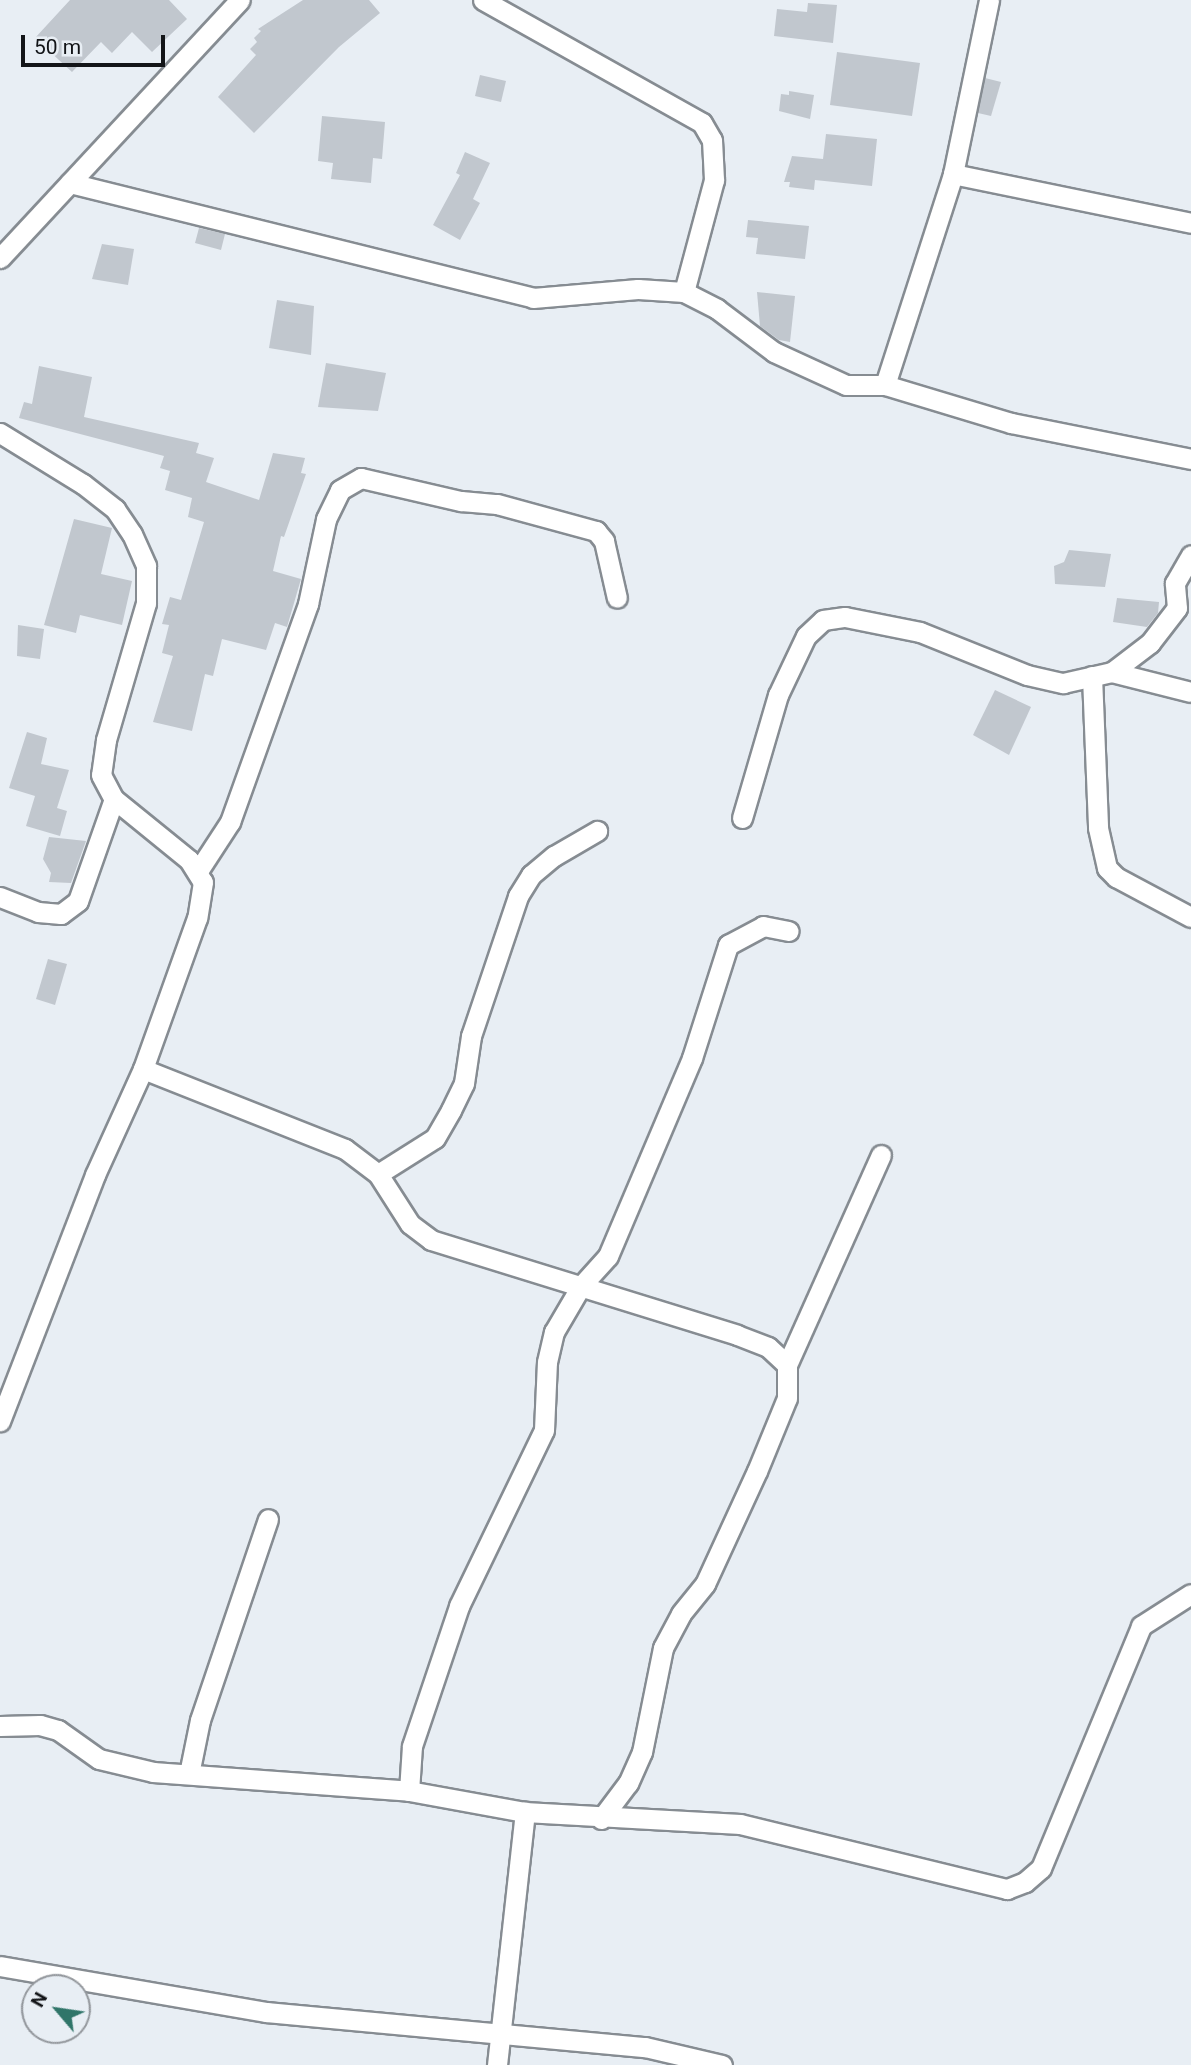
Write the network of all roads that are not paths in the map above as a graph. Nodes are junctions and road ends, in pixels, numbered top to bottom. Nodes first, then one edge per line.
1 (240, 0) edge
2 (483, 0) edge
3 (989, 0) edge
4 (953, 174) junction
5 (70, 183) junction
6 (1191, 223) edge
7 (0, 258) edge
8 (684, 292) junction
9 (885, 385) junction
10 (0, 433) edge
11 (1191, 458) edge
12 (1191, 555) edge
13 (617, 598) dead end
14 (1112, 672) junction
15 (1092, 676) junction
16 (1191, 692) edge
17 (114, 799) junction
18 (742, 818) dead end
19 (597, 831) dead end
20 (198, 871) junction
21 (0, 897) edge
22 (1191, 917) edge
23 (789, 930) dead end
24 (143, 1069) junction
25 (881, 1155) dead end
26 (378, 1174) junction
27 (580, 1286) junction
28 (787, 1365) junction
29 (0, 1421) edge
30 (268, 1519) dead end
31 (1191, 1594) edge
32 (0, 1726) edge
33 (189, 1774) junction
34 (409, 1791) junction
35 (524, 1812) junction
36 (601, 1819) junction
37 (0, 1966) edge
38 (502, 2032) junction
39 (496, 2065) edge
40 (722, 2065) edge

1 - 5 street
2 - 8 street
3 - 4 street
4 - 6 street
4 - 9 street
5 - 7 street
5 - 8 street
8 - 9 street
9 - 11 street
10 - 17 street
12 - 14 street
13 - 20 street
14 - 15 street
14 - 16 street
15 - 18 street
15 - 22 street
17 - 20 street
17 - 21 street
19 - 26 street
20 - 24 street
23 - 27 street
24 - 26 street
24 - 29 street
25 - 28 street
26 - 27 street
27 - 28 street
27 - 34 street
28 - 36 street
30 - 33 street
31 - 36 street
32 - 33 street
33 - 34 street
34 - 35 street
35 - 36 street
35 - 38 street
37 - 38 street
38 - 39 street
38 - 40 street

